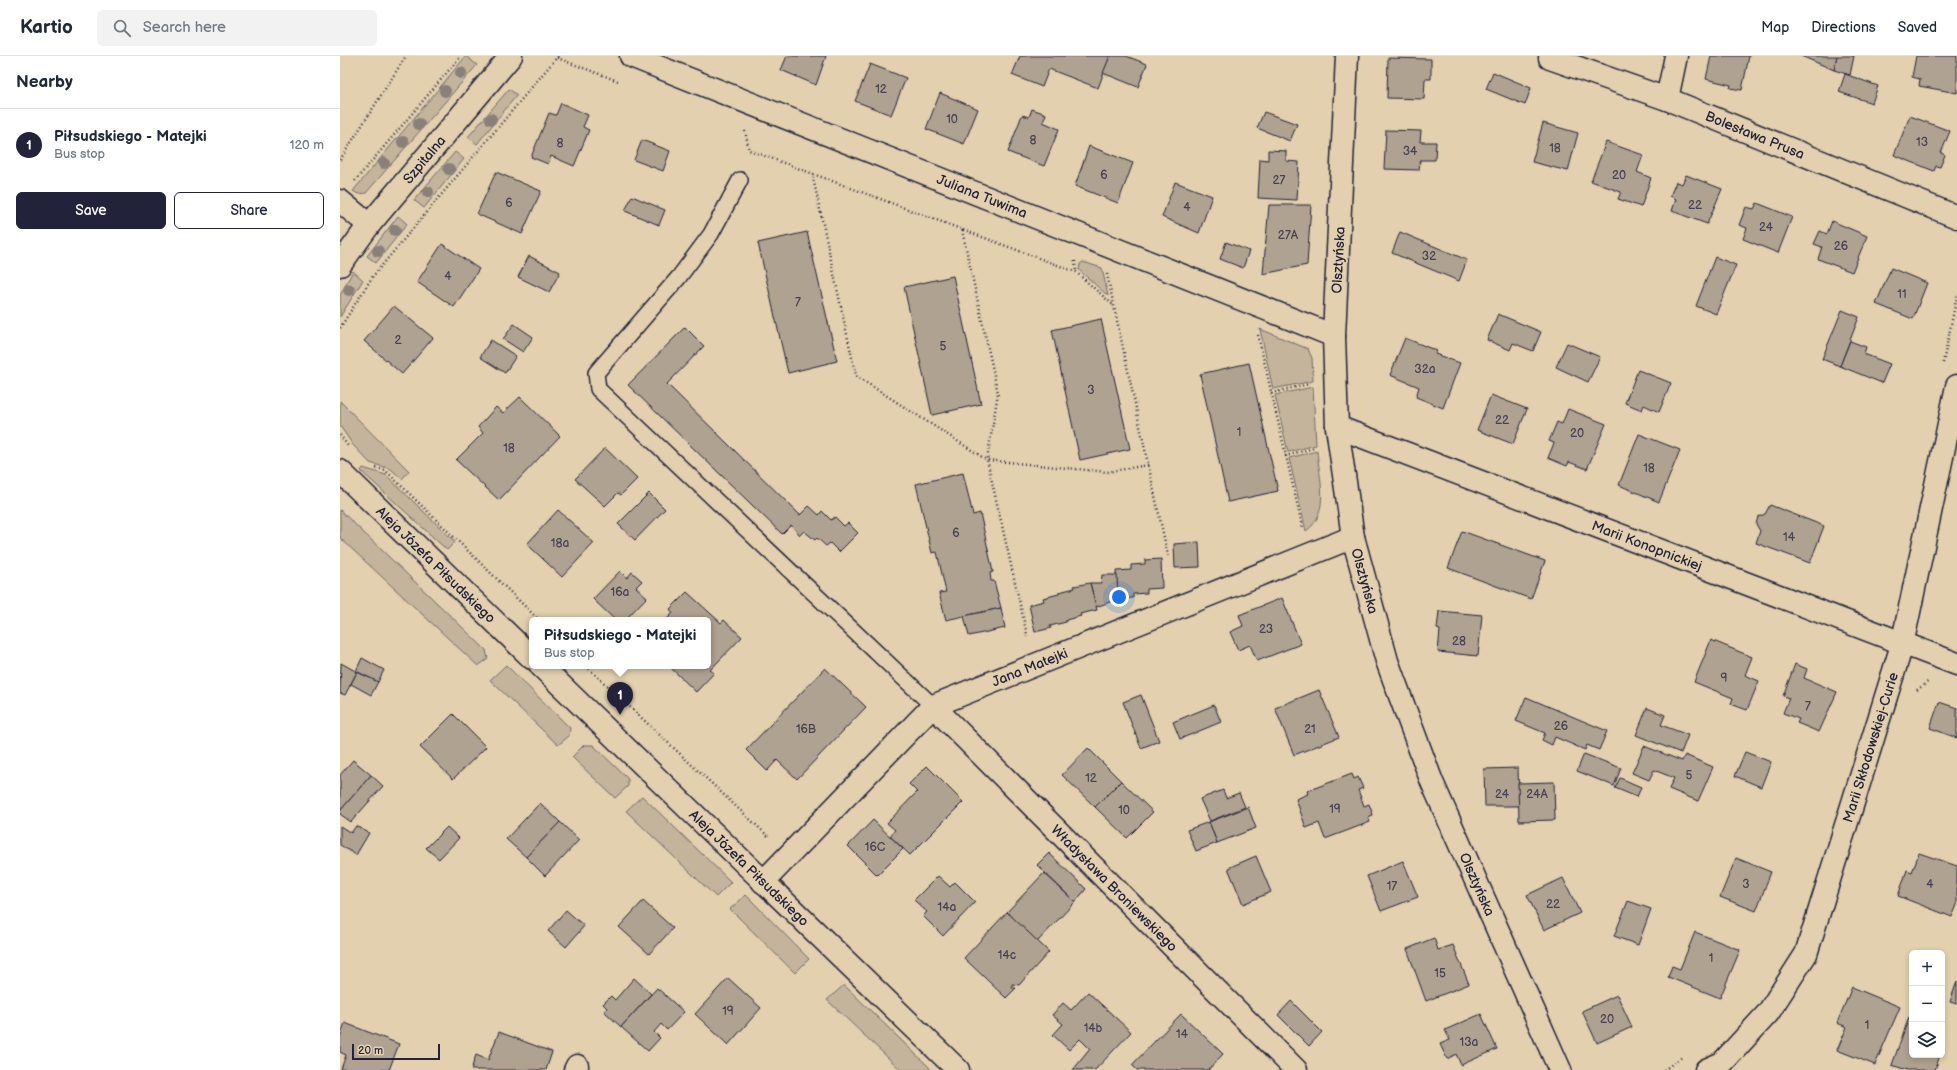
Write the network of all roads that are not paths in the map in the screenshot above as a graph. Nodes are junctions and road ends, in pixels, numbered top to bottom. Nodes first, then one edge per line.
1 (511, 56) edge
2 (630, 56) edge
3 (1348, 56) edge
4 (1676, 56) edge
5 (1550, 58) dead end
6 (1667, 99) junction
7 (740, 180) dead end
8 (345, 194) edge
9 (1957, 217) edge
10 (369, 225) junction
11 (340, 265) edge
12 (1334, 336) junction
13 (1957, 386) edge
14 (1337, 427) junction
15 (340, 471) edge
16 (1353, 537) junction
17 (1902, 645) junction
18 (529, 655) edge
19 (1957, 664) edge
20 (544, 669) edge
21 (933, 706) junction
22 (763, 882) junction
23 (1719, 1068) edge
24 (958, 1070) edge
25 (1296, 1070) edge
26 (1560, 1070) edge

1 - 10 street, Szpitalna
2 - 12 street, Juliana Tuwima
3 - 12 street, Olsztyńska
4 - 6 street
5 - 6 street, Bolesława Prusa
6 - 9 street, Bolesława Prusa
7 - 21 lane
8 - 10 street
10 - 11 street, Szpitalna
12 - 14 street, Olsztyńska
13 - 17 street, Marii Skłodowskiej-Curie
14 - 16 street, Olsztyńska
14 - 17 street, Marii Konopnickiej
15 - 18 street, Aleja Józefa Piłsudskiego
16 - 21 street, Jana Matejki
16 - 26 street, Olsztyńska
17 - 19 street, Marii Konopnickiej
17 - 23 street, Marii Skłodowskiej-Curie
20 - 22 street, Aleja Józefa Piłsudskiego
21 - 22 street, Jana Matejki
21 - 25 street, Władysława Broniewskiego
22 - 24 street, Aleja Józefa Piłsudskiego

